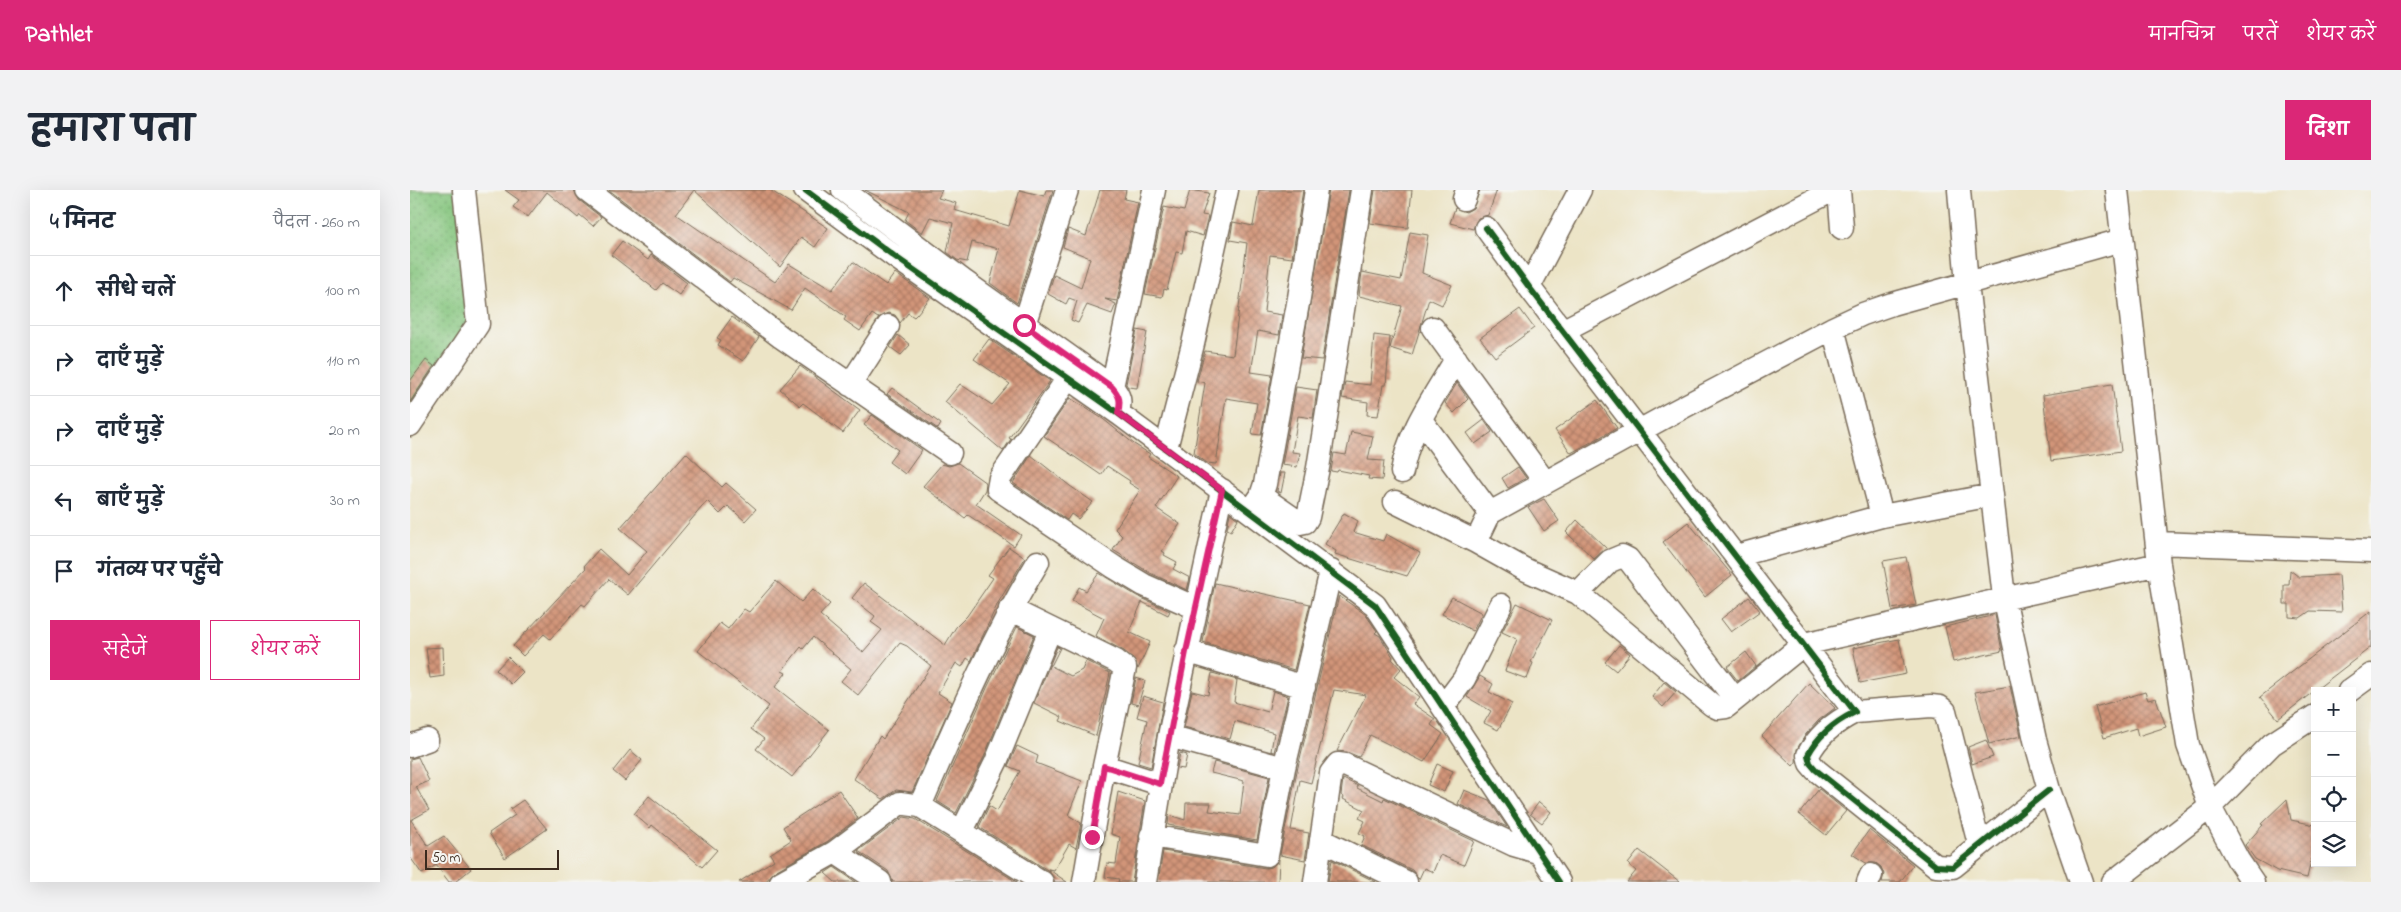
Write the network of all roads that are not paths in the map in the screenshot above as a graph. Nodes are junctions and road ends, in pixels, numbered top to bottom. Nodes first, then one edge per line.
1 (464, 190) edge
2 (587, 190) edge
3 (805, 190) edge
4 (843, 190) edge
5 (1067, 190) edge
6 (1154, 190) edge
7 (1227, 190) edge
8 (1316, 190) edge
9 (1362, 190) edge
10 (1580, 190) edge
11 (1833, 190) edge
12 (1838, 190) edge
13 (1959, 190) edge
14 (2117, 190) edge
15 (1486, 228) dead end
16 (1842, 228) dead end
17 (2122, 240) junction
18 (1967, 284) junction
19 (1529, 288) junction
20 (1024, 325) junction
21 (888, 326) dead end
22 (1433, 328) dead end
23 (1833, 328) junction
24 (1562, 330) junction
25 (1456, 359) junction
26 (1068, 378) junction
27 (850, 385) junction
28 (1112, 387) junction
29 (1118, 413) junction
30 (1420, 420) junction
31 (410, 425) edge
32 (1640, 431) junction
33 (1166, 448) junction
34 (950, 453) dead end
35 (1402, 472) dead end
36 (1545, 482) junction
37 (1222, 490) junction
38 (1992, 495) junction
39 (1395, 502) dead end
40 (1256, 504) junction
41 (1490, 512) junction
42 (1882, 516) junction
43 (1476, 542) junction
44 (2371, 551) edge
45 (2158, 553) junction
46 (1736, 556) junction
47 (1038, 562) dead end
48 (1331, 571) junction
49 (1578, 593) junction
50 (2004, 598) junction
51 (1501, 605) dead end
52 (1196, 608) junction
53 (1010, 609) junction
54 (1050, 630) junction
55 (1804, 644) junction
56 (1186, 652) junction
57 (2371, 675) edge
58 (1304, 686) junction
59 (2354, 687) edge
60 (1735, 699) junction
61 (1444, 707) junction
62 (1855, 712) junction
63 (2311, 719) edge
64 (1169, 736) junction
65 (1104, 766) junction
66 (1284, 768) junction
67 (1160, 784) junction
68 (2049, 790) junction
69 (920, 806) junction
70 (2210, 807) junction
71 (962, 831) junction
72 (1150, 836) junction
73 (1321, 840) junction
74 (1979, 844) junction
75 (835, 852) junction
76 (1541, 853) junction
77 (781, 882) edge
78 (880, 882) edge
79 (1042, 882) edge
80 (1084, 882) edge
81 (1145, 882) edge
82 (1315, 882) edge
83 (1406, 882) edge
84 (1559, 882) edge
85 (2081, 882) edge
86 (2113, 882) edge
87 (2253, 882) edge

1 - 31 street
2 - 27 street
3 - 26 street
4 - 20 street
5 - 20 street
6 - 28 street
7 - 33 street
8 - 40 street
9 - 40 street
10 - 19 street
11 - 24 street
12 - 16 street
13 - 18 street
14 - 17 street
15 - 19 street
17 - 18 street
17 - 45 street
18 - 23 street
18 - 38 street
19 - 24 street
20 - 28 street
21 - 27 street
22 - 25 street
23 - 32 street
23 - 42 street
24 - 32 street
25 - 30 street
25 - 36 street
26 - 29 street
26 - 52 street
27 - 34 street
28 - 29 street
29 - 33 street
30 - 35 street
30 - 41 street
32 - 36 street
32 - 46 street
33 - 37 street
36 - 41 street
37 - 40 street
37 - 52 street
38 - 42 street
38 - 50 street
39 - 43 street
40 - 48 street
41 - 43 street
42 - 46 street
43 - 49 street
44 - 45 street
45 - 50 street
45 - 70 street
46 - 55 street
47 - 53 street
48 - 58 street
48 - 61 street
49 - 60 street
49 - 60 street
50 - 55 street
50 - 68 street
51 - 61 street
52 - 56 street
53 - 54 street
53 - 69 street
54 - 65 street
54 - 71 street
55 - 60 street
55 - 62 street
56 - 58 street
56 - 64 street
57 - 59 street
58 - 66 street
61 - 76 street
62 - 74 street
62 - 74 street
63 - 70 street
64 - 66 street
64 - 67 street
65 - 67 street
65 - 80 street
66 - 72 street
67 - 72 street
68 - 74 street
68 - 85 street
69 - 71 street
69 - 75 street
70 - 86 street
70 - 87 street
71 - 79 street
72 - 81 street
73 - 76 street
73 - 82 street
73 - 83 street
75 - 77 street
75 - 78 street
76 - 84 street

